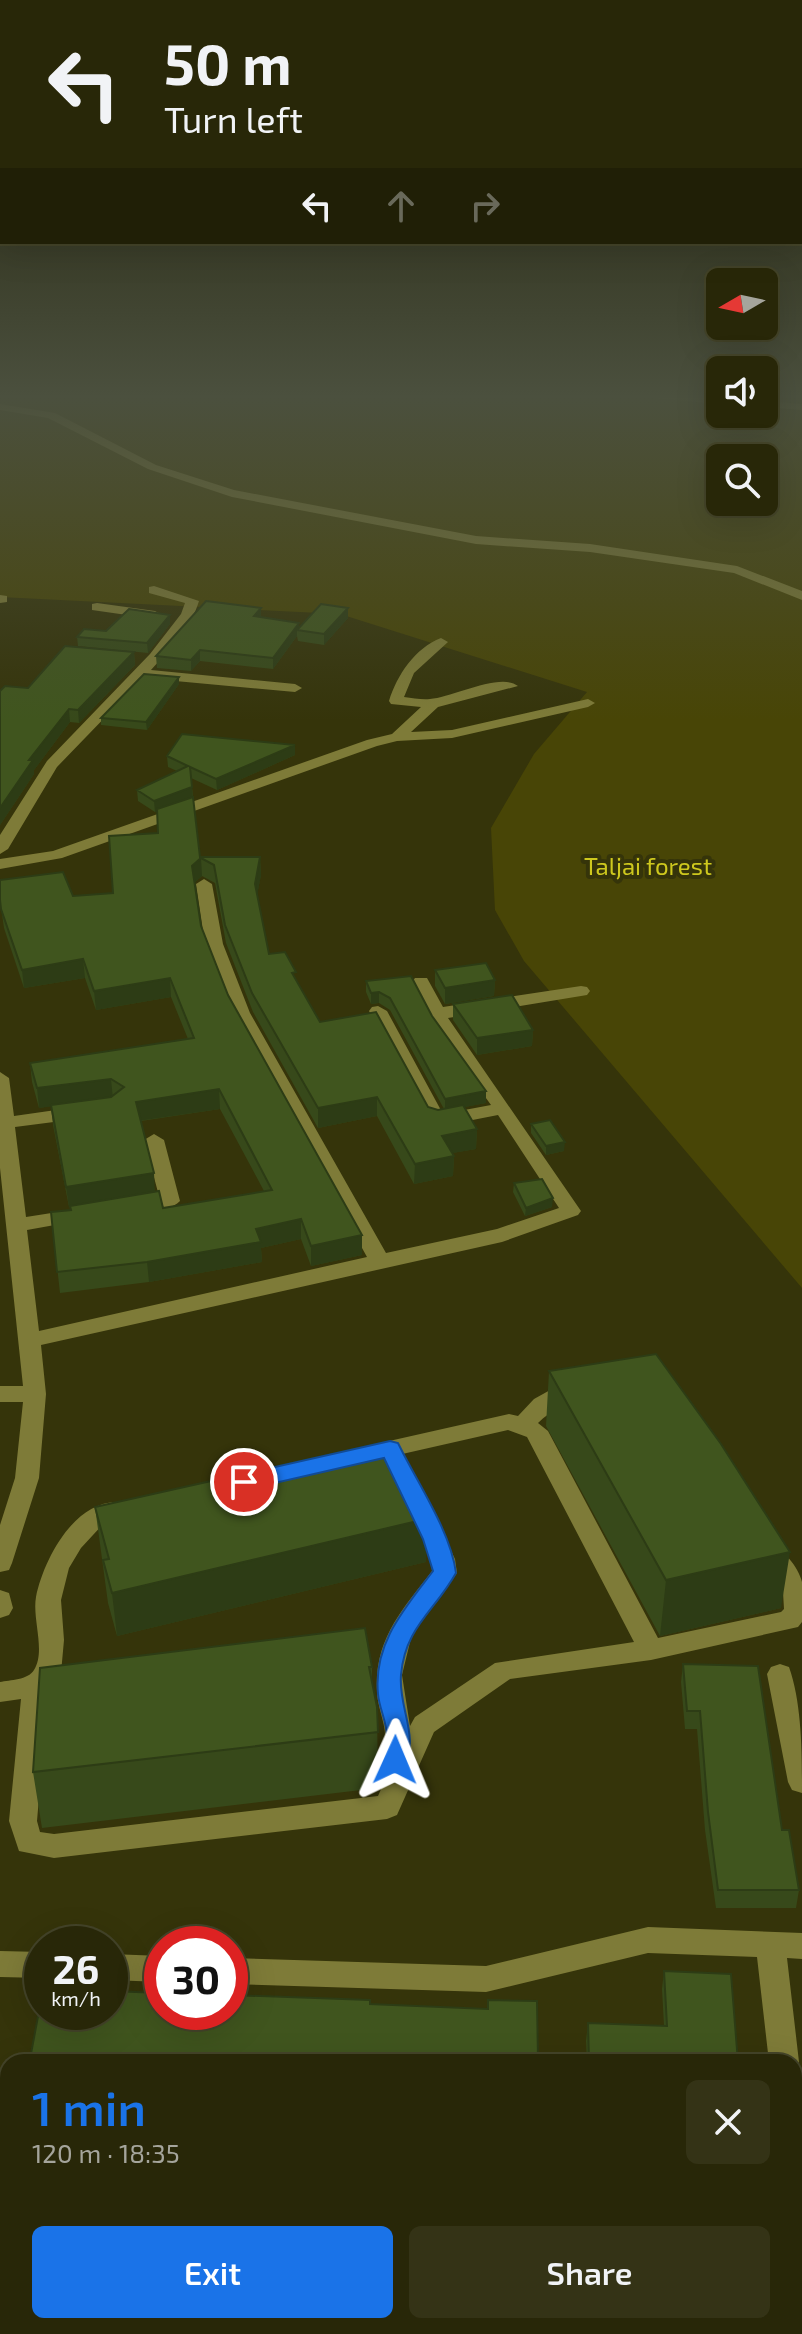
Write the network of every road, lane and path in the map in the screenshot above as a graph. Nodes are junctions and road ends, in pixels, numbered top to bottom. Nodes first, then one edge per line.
1 (283, 503) edge
2 (154, 590) dead end
3 (802, 596) edge
4 (97, 607) dead end
5 (186, 620) junction
6 (441, 642) dead end
7 (142, 664) junction
8 (511, 686) dead end
9 (295, 688) dead end
10 (588, 703) dead end
11 (433, 704) junction
12 (397, 737) junction
13 (0, 849) edge
14 (0, 864) edge
15 (204, 884) dead end
16 (421, 982) dead end
17 (581, 991) dead end
18 (378, 1011) edge
19 (436, 1014) junction
20 (0, 1078) edge
21 (503, 1108) junction
22 (99, 1110) edge
23 (4, 1135) edge
24 (154, 1140) dead end
25 (17, 1225) junction
26 (379, 1261) junction
27 (30, 1340) junction
28 (598, 1377) edge
29 (3, 1394) edge
30 (35, 1394) junction
31 (522, 1426) junction
32 (390, 1449) junction
33 (344, 1459) edge
34 (143, 1505) edge
35 (759, 1538) edge
36 (0, 1563) edge
37 (0, 1600) edge
38 (0, 1608) edge
39 (651, 1650) junction
40 (780, 1674) dead end
41 (35, 1686) junction
42 (0, 1692) edge
43 (802, 1782) edge
44 (387, 1807) junction
45 (770, 1944) junction
46 (802, 1946) edge
47 (0, 1964) edge
48 (24, 1965) edge
49 (248, 1972) edge
50 (783, 2054) edge

1 - 3 street
2 - 5 street
4 - 5 street
5 - 7 street
6 - 11 street
7 - 9 street
7 - 13 street
8 - 11 street
10 - 12 street
11 - 12 street
12 - 14 street
15 - 26 street
16 - 19 street
17 - 19 street
18 - 21 street
19 - 21 street
20 - 23 street
21 - 26 street
22 - 23 street
23 - 25 street
24 - 25 street
25 - 27 street
26 - 27 street
27 - 30 street
28 - 31 street
29 - 30 street
30 - 36 street
31 - 32 street
31 - 39 street
32 - 33 street
32 - 44 street
34 - 41 street
35 - 39 street
37 - 38 street
39 - 44 street
40 - 43 street
41 - 42 street
41 - 44 street
45 - 46 street
45 - 49 street
45 - 50 street
47 - 48 street

